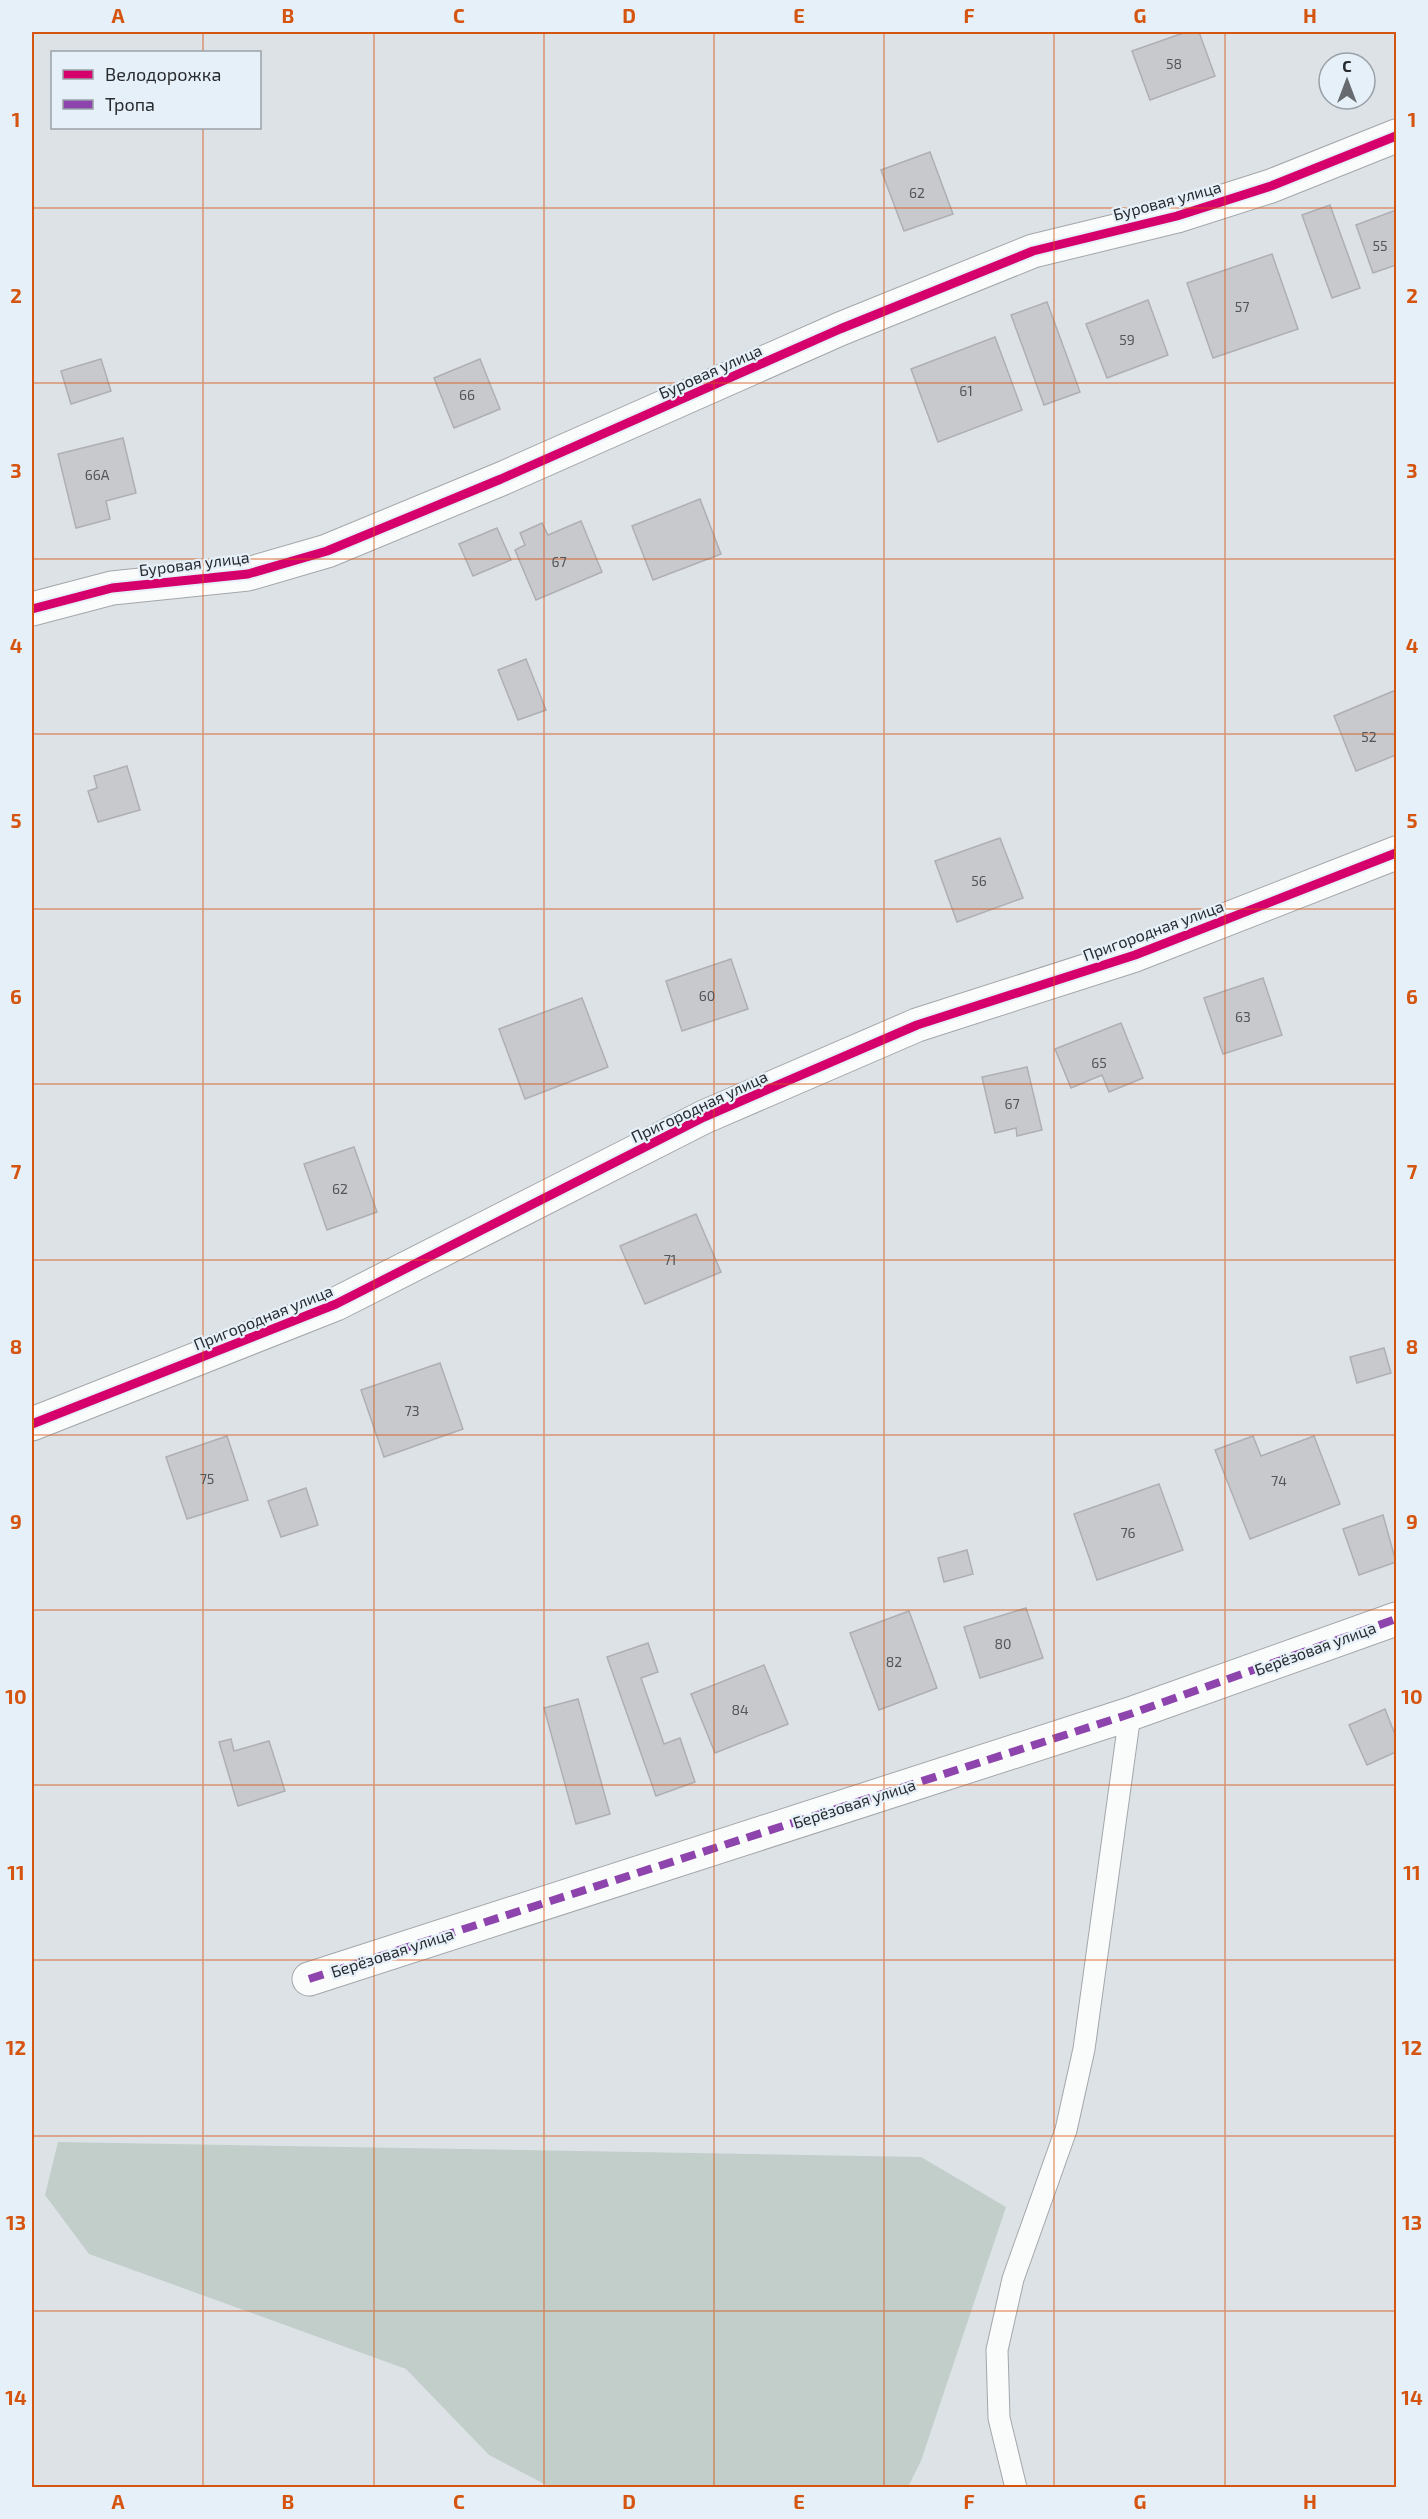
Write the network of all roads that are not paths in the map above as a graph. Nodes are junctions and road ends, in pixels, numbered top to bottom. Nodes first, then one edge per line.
1 (1396, 136) edge
2 (32, 609) edge
3 (1396, 853) edge
4 (32, 1424) edge
5 (1396, 1618) edge
6 (1130, 1714) junction
7 (309, 1979) dead end
8 (1016, 2487) edge

1 - 2 street, Буровая улица
3 - 4 street, Пригородная улица
5 - 6 street, Берёзовая улица
6 - 7 street, Берёзовая улица
6 - 8 lane

